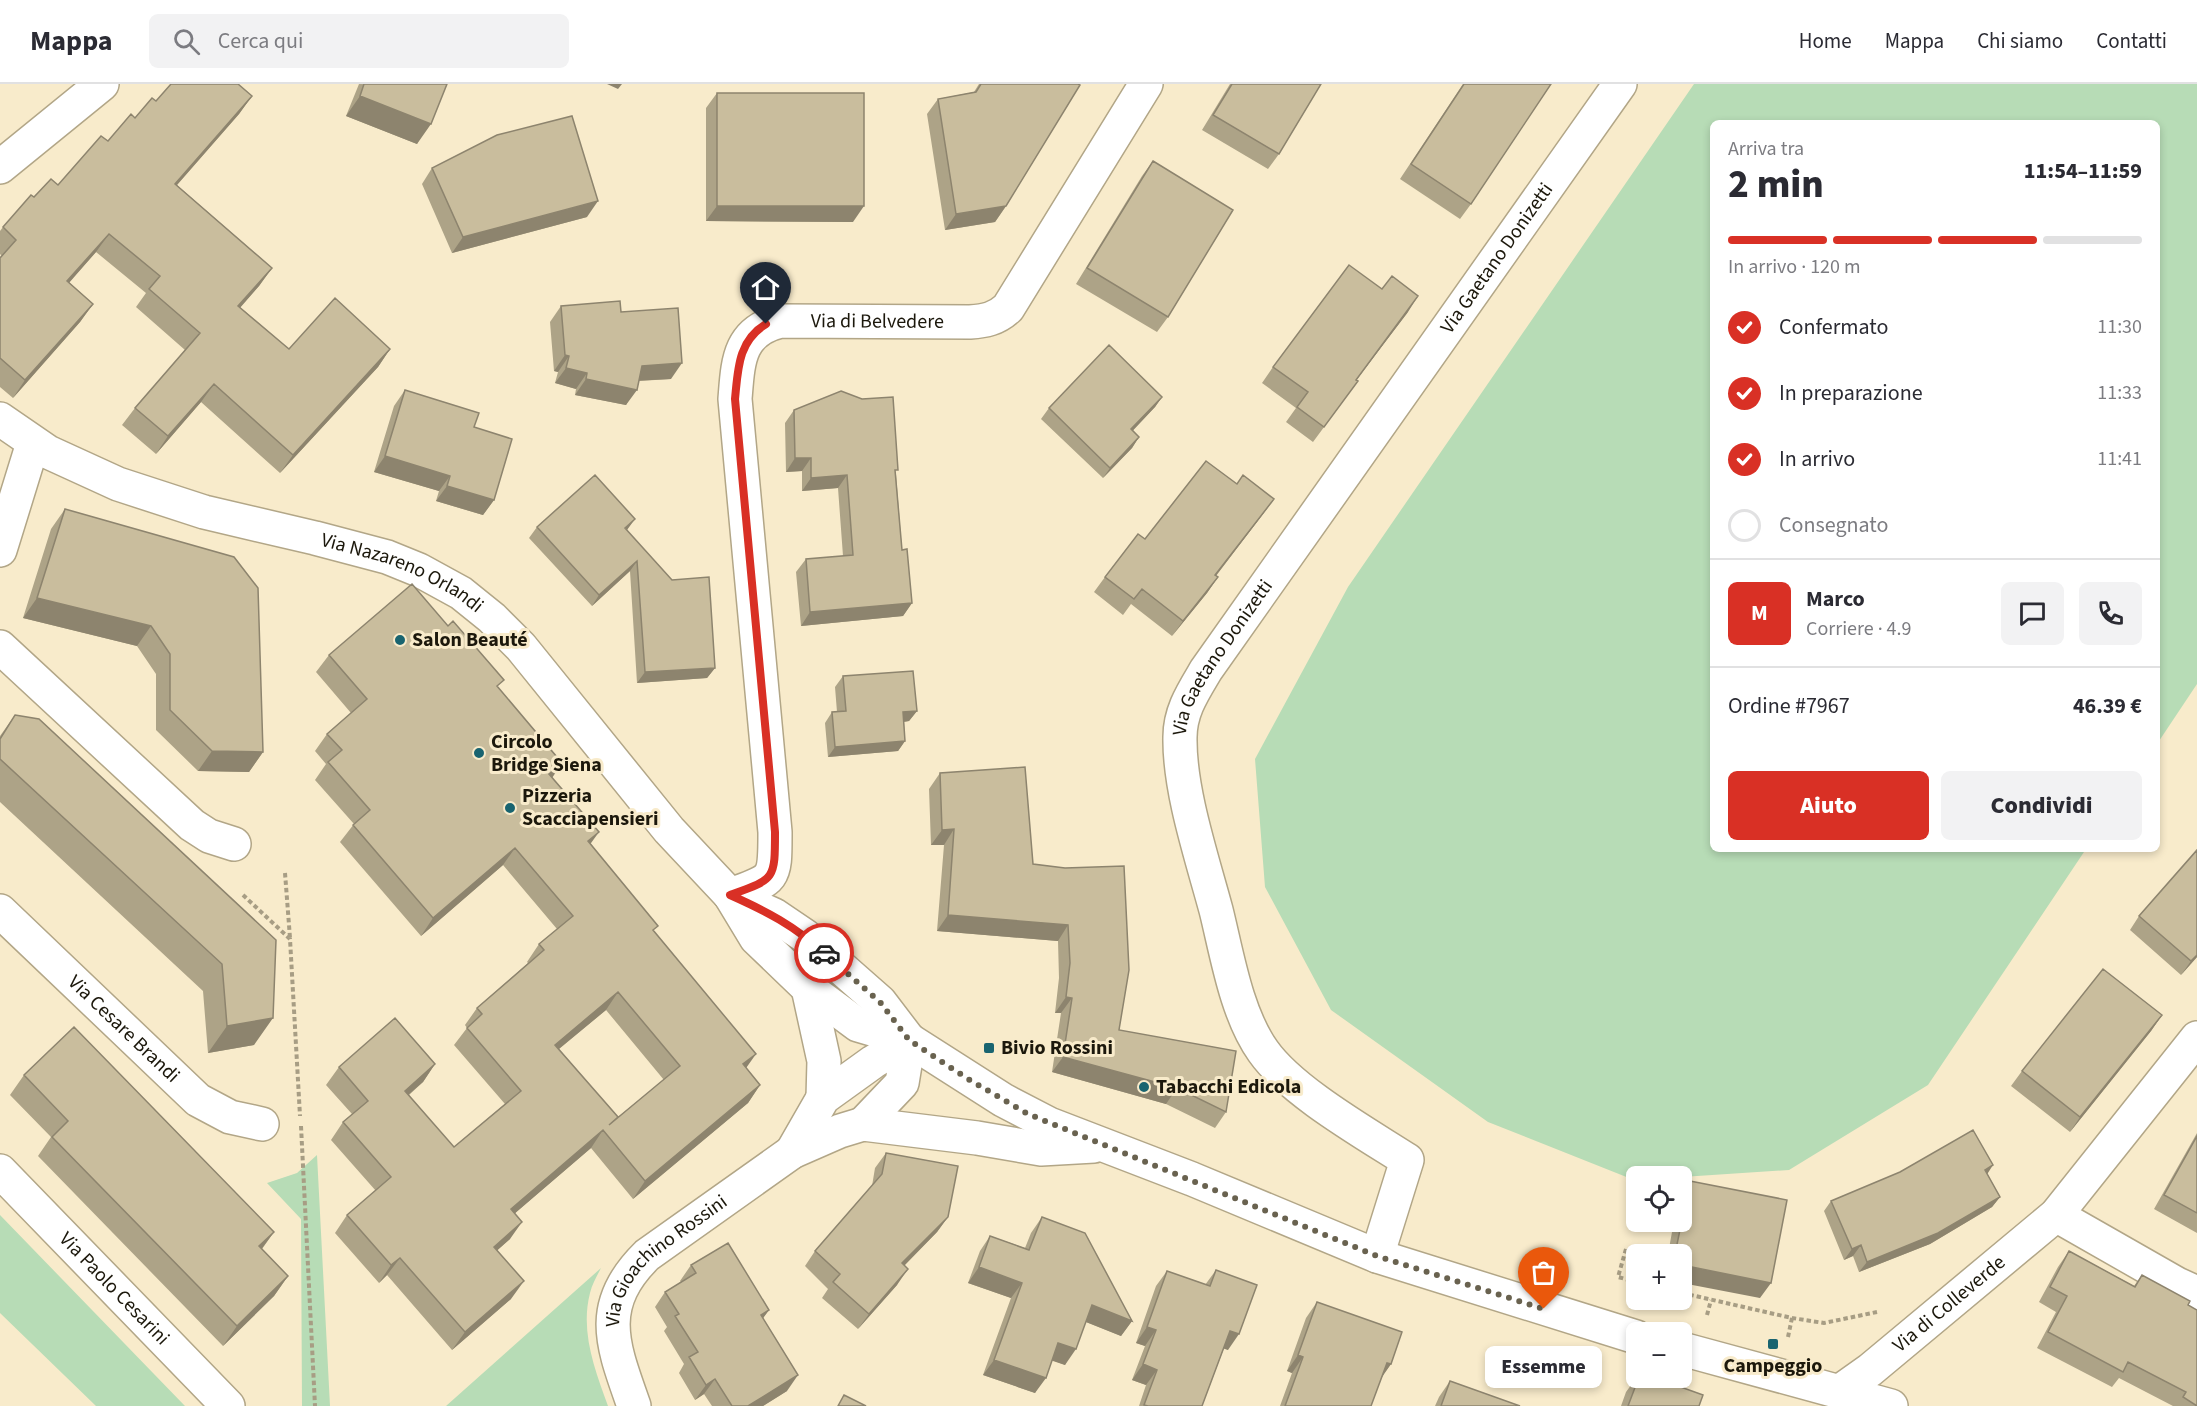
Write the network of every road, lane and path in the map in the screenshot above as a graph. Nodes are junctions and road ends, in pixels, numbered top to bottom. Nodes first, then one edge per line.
1 (102, 84) edge
2 (1146, 84) edge
3 (1620, 84) edge
4 (0, 167) edge
5 (0, 419) edge
6 (33, 443) junction
7 (0, 550) edge
8 (0, 647) edge
9 (234, 844) dead end
10 (285, 873) dead end
11 (243, 895) dead end
12 (730, 895) junction
13 (0, 911) edge
14 (290, 939) junction
15 (808, 988) junction
16 (2197, 1038) edge
17 (909, 1040) junction
18 (823, 1098) junction
19 (262, 1124) dead end
20 (863, 1124) junction
21 (1104, 1146) junction
22 (792, 1152) junction
23 (0, 1171) edge
24 (2056, 1215) junction
25 (1626, 1249) dead end
26 (1377, 1256) junction
27 (1626, 1279) edge
28 (2197, 1293) edge
29 (1692, 1295) edge
30 (1711, 1300) junction
31 (1883, 1311) dead end
32 (1707, 1315) dead end
33 (1792, 1318) junction
34 (1626, 1334) edge
35 (1788, 1336) dead end
36 (1692, 1352) edge
37 (1839, 1392) junction
38 (228, 1406) edge
39 (315, 1406) edge
40 (634, 1406) edge
41 (1891, 1406) edge

1 - 4 street
2 - 12 street, Via di Belvedere
3 - 26 street, Via Gaetano Donizetti
5 - 6 street, Via Nazareno Orlandi
6 - 7 street
6 - 12 street, Via Nazareno Orlandi
8 - 9 street
10 - 14 path
11 - 14 path
12 - 15 street, Via Nazareno Orlandi
12 - 17 street, Via Nazareno Orlandi
13 - 19 street, Via Cesare Brandi
14 - 39 path
15 - 17 street, Via Nazareno Orlandi
15 - 18 street, Via Gioachino Rossini
16 - 24 street, Via di Colleverde
17 - 18 street, Via Gioachino Rossini
17 - 20 street, Via Gioachino Rossini
17 - 21 street, Via Nazareno Orlandi
18 - 22 street, Via Gioachino Rossini
20 - 21 street, Via Gioachino Rossini
20 - 22 street, Via Gioachino Rossini
21 - 26 street, Via Nazareno Orlandi
22 - 40 street, Via Gioachino Rossini
23 - 38 street, Via Paolo Cesarini
24 - 28 street
24 - 37 street, Via di Colleverde
25 - 27 path
26 - 34 street, Via Nazareno Orlandi
29 - 30 path
30 - 32 path
30 - 33 path
31 - 33 path
33 - 35 path
36 - 37 street
37 - 41 street

